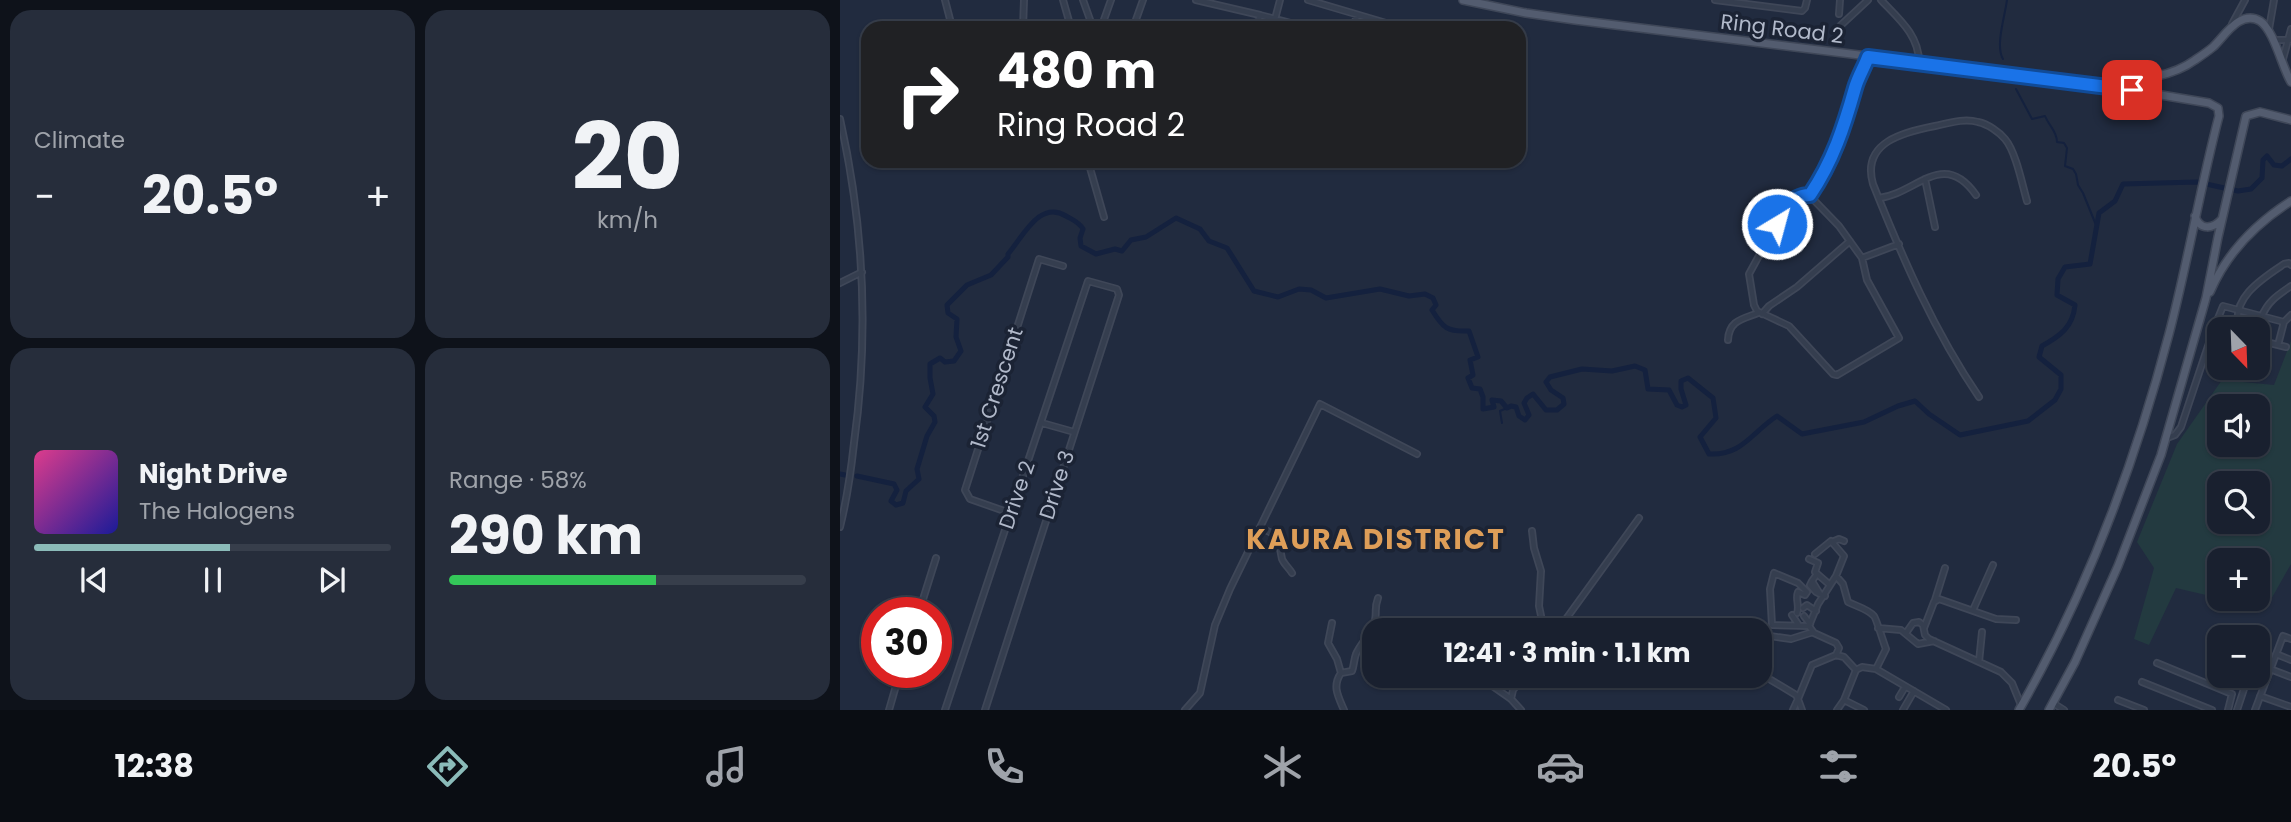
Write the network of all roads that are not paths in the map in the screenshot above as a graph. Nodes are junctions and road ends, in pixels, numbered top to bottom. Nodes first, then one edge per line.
1 (945, 0) edge
2 (1024, 0) edge
3 (1063, 0) edge
4 (1083, 0) edge
5 (1111, 0) edge
6 (1143, 0) edge
7 (1196, 0) edge
8 (1280, 0) edge
9 (1308, 0) edge
10 (1463, 0) edge
11 (1715, 0) edge
12 (1776, 0) edge
13 (1807, 0) edge
14 (1840, 0) edge
15 (1868, 0) edge
16 (1881, 0) edge
17 (2245, 0) edge
18 (2274, 0) edge
19 (1775, 8) junction
20 (1839, 14) dead end
21 (1259, 15) junction
22 (1357, 15) junction
23 (1275, 19) junction
24 (950, 21) edge
25 (1023, 21) edge
26 (1069, 21) edge
27 (1090, 21) edge
28 (1104, 21) edge
29 (1136, 21) edge
30 (1258, 21) edge
31 (1283, 21) edge
32 (1355, 21) edge
33 (1371, 21) edge
34 (1840, 26) dead end
35 (2230, 27) junction
36 (2291, 29) edge
37 (2269, 30) junction
38 (2273, 40) junction
39 (2289, 40) junction
40 (1868, 57) junction
41 (1919, 63) junction
42 (2281, 63) junction
43 (2136, 79) junction
44 (2291, 82) edge
45 (2095, 84) junction
46 (2132, 90) junction
47 (840, 119) edge
48 (2291, 120) edge
49 (1090, 168) edge
50 (1925, 178) junction
51 (1810, 195) junction
52 (1976, 195) dead end
53 (1879, 198) junction
54 (2026, 201) dead end
55 (2291, 201) edge
56 (2195, 215) junction
57 (1104, 217) dead end
58 (2222, 219) junction
59 (1935, 227) dead end
60 (1850, 241) junction
61 (1899, 244) junction
62 (1862, 258) junction
63 (2291, 265) edge
64 (1063, 266) dead end
65 (862, 272) junction
66 (1088, 281) joint
67 (840, 283) edge
68 (2291, 286) edge
69 (2206, 298) junction
70 (2239, 310) junction
71 (1760, 314) junction
72 (2291, 315) edge
73 (2262, 316) junction
74 (2237, 317) edge
75 (2284, 322) junction
76 (1728, 340) dead end
77 (2270, 343) edge
78 (2278, 345) junction
79 (2286, 347) dead end
80 (1979, 397) dead end
81 (1042, 423) junction
82 (1074, 432) junction
83 (2167, 438) junction
84 (1417, 454) dead end
85 (1010, 513) junction
86 (1639, 518) dead end
87 (840, 527) edge
88 (1260, 528) junction
89 (1532, 531) dead end
90 (1832, 539) junction
91 (1843, 541) dead end
92 (1815, 554) dead end
93 (936, 558) dead end
94 (1810, 559) dead end
95 (1993, 565) dead end
96 (1945, 568) dead end
97 (1292, 573) dead end
98 (1817, 574) junction
99 (1836, 576) junction
100 (1830, 585) junction
101 (1822, 595) junction
102 (924, 597) edge
103 (1378, 598) dead end
104 (1935, 601) junction
105 (1803, 608) dead end
106 (1973, 610) junction
107 (1816, 611) junction
108 (1804, 615) dead end
109 (1541, 618) edge
110 (1567, 618) edge
111 (2016, 620) dead end
112 (1332, 623) dead end
113 (1798, 625) junction
114 (1810, 625) junction
115 (1878, 628) junction
116 (1924, 628) junction
117 (1813, 632) junction
118 (1982, 632) dead end
119 (1906, 634) junction
120 (1772, 636) edge
121 (2291, 639) edge
122 (1934, 641) junction
123 (2276, 654) junction
124 (1836, 655) junction
125 (2291, 660) edge
126 (1979, 662) junction
127 (2157, 663) dead end
128 (1876, 669) junction
129 (2270, 669) joint
130 (1856, 670) junction
131 (1341, 673) junction
132 (2291, 677) edge
133 (1772, 681) edge
134 (2142, 682) dead end
135 (1905, 687) junction
136 (895, 688) edge
137 (1495, 688) edge
138 (1515, 688) edge
139 (2244, 688) edge
140 (2263, 688) edge
141 (1914, 691) junction
142 (2260, 696) junction
143 (1899, 697) dead end
144 (1511, 699) junction
145 (1798, 699) junction
146 (1844, 700) junction
147 (2118, 700) dead end
148 (2051, 706) edge
149 (2291, 707) edge
150 (2020, 708) edge
151 (2136, 709) edge
152 (889, 710) edge
153 (945, 710) edge
154 (985, 710) edge
155 (1185, 710) edge
156 (1344, 710) edge
157 (1521, 710) edge
158 (1793, 710) edge
159 (1802, 710) edge
160 (1837, 710) edge
161 (1864, 710) edge
162 (1903, 710) edge
163 (1946, 710) edge
164 (2064, 710) edge
165 (2144, 710) edge
166 (2212, 710) edge
167 (2228, 710) edge
168 (2237, 710) edge
169 (2255, 710) edge

1 - 24 street
2 - 25 street
3 - 26 street
4 - 27 street
5 - 28 street
6 - 29 street
7 - 21 street
8 - 23 street
9 - 22 street
10 - 40 main road, Ring Road 2
11 - 19 street
12 - 19 street
13 - 19 street
14 - 20 street
15 - 34 street
16 - 41 street
17 - 35 street
18 - 37 street
21 - 23 street
21 - 30 street
22 - 32 street
22 - 33 street
23 - 31 street
35 - 37 main road
35 - 43 main road
36 - 39 street
37 - 38 main road
38 - 39 street
38 - 42 main road
39 - 42 street
40 - 41 main road, Ring Road 2
40 - 51 street
41 - 45 main road, Ring Road 2
42 - 44 main road
43 - 45 main road
43 - 46 main road
45 - 46 main road, Ring Road 2
46 - 56 main road, Ring Road 2
47 - 65 street
48 - 58 main road
49 - 57 street
50 - 52 street
50 - 53 street
50 - 59 street
51 - 60 street
51 - 71 street
53 - 54 street
53 - 61 street
55 - 69 main road
56 - 58 main road
56 - 150 main road
58 - 69 main road
60 - 62 street
60 - 71 street
61 - 62 street
61 - 80 street
62 - 71 street
63 - 70 street
64 - 85 street, 1st Crescent
65 - 67 street
65 - 87 street
66 - 81 street, Drive 2
66 - 82 street, Drive 3
68 - 73 street
69 - 83 main road
70 - 73 street
70 - 74 street
70 - 83 street
71 - 76 street
72 - 75 street
73 - 75 street
75 - 78 street
77 - 78 street
78 - 79 street
81 - 82 street
81 - 85 street, Drive 2
82 - 154 street, Drive 3
83 - 148 main road
84 - 88 street
85 - 153 street, Drive 2
86 - 110 street
88 - 97 street
88 - 155 street
89 - 109 street
90 - 91 street
90 - 92 street
90 - 99 street
93 - 102 street
94 - 98 street
95 - 106 street
96 - 104 street
98 - 100 street
98 - 101 street
99 - 100 street
99 - 115 street
100 - 101 street
101 - 107 street
103 - 131 street
104 - 106 street
104 - 116 street
105 - 107 street
106 - 111 street
107 - 114 street
108 - 114 street
112 - 131 street
113 - 113 street
113 - 114 street
114 - 117 street
115 - 119 street
115 - 128 street
116 - 119 street
116 - 122 street
117 - 120 street
117 - 124 street
118 - 126 street
119 - 122 street
121 - 123 street
122 - 126 street
123 - 125 street
123 - 129 street
124 - 130 street
124 - 145 street
126 - 150 street
127 - 167 street
128 - 130 street
128 - 135 street
129 - 132 street
130 - 146 street
131 - 156 street
133 - 145 street
134 - 166 street
135 - 141 street
135 - 143 street
136 - 152 street
137 - 144 street
138 - 144 street
139 - 168 street
140 - 142 street
141 - 162 street
141 - 163 street
142 - 149 street
142 - 169 street
144 - 157 street
145 - 158 street
145 - 159 street
146 - 160 street
146 - 161 street
147 - 151 street
148 - 164 street
151 - 165 street

